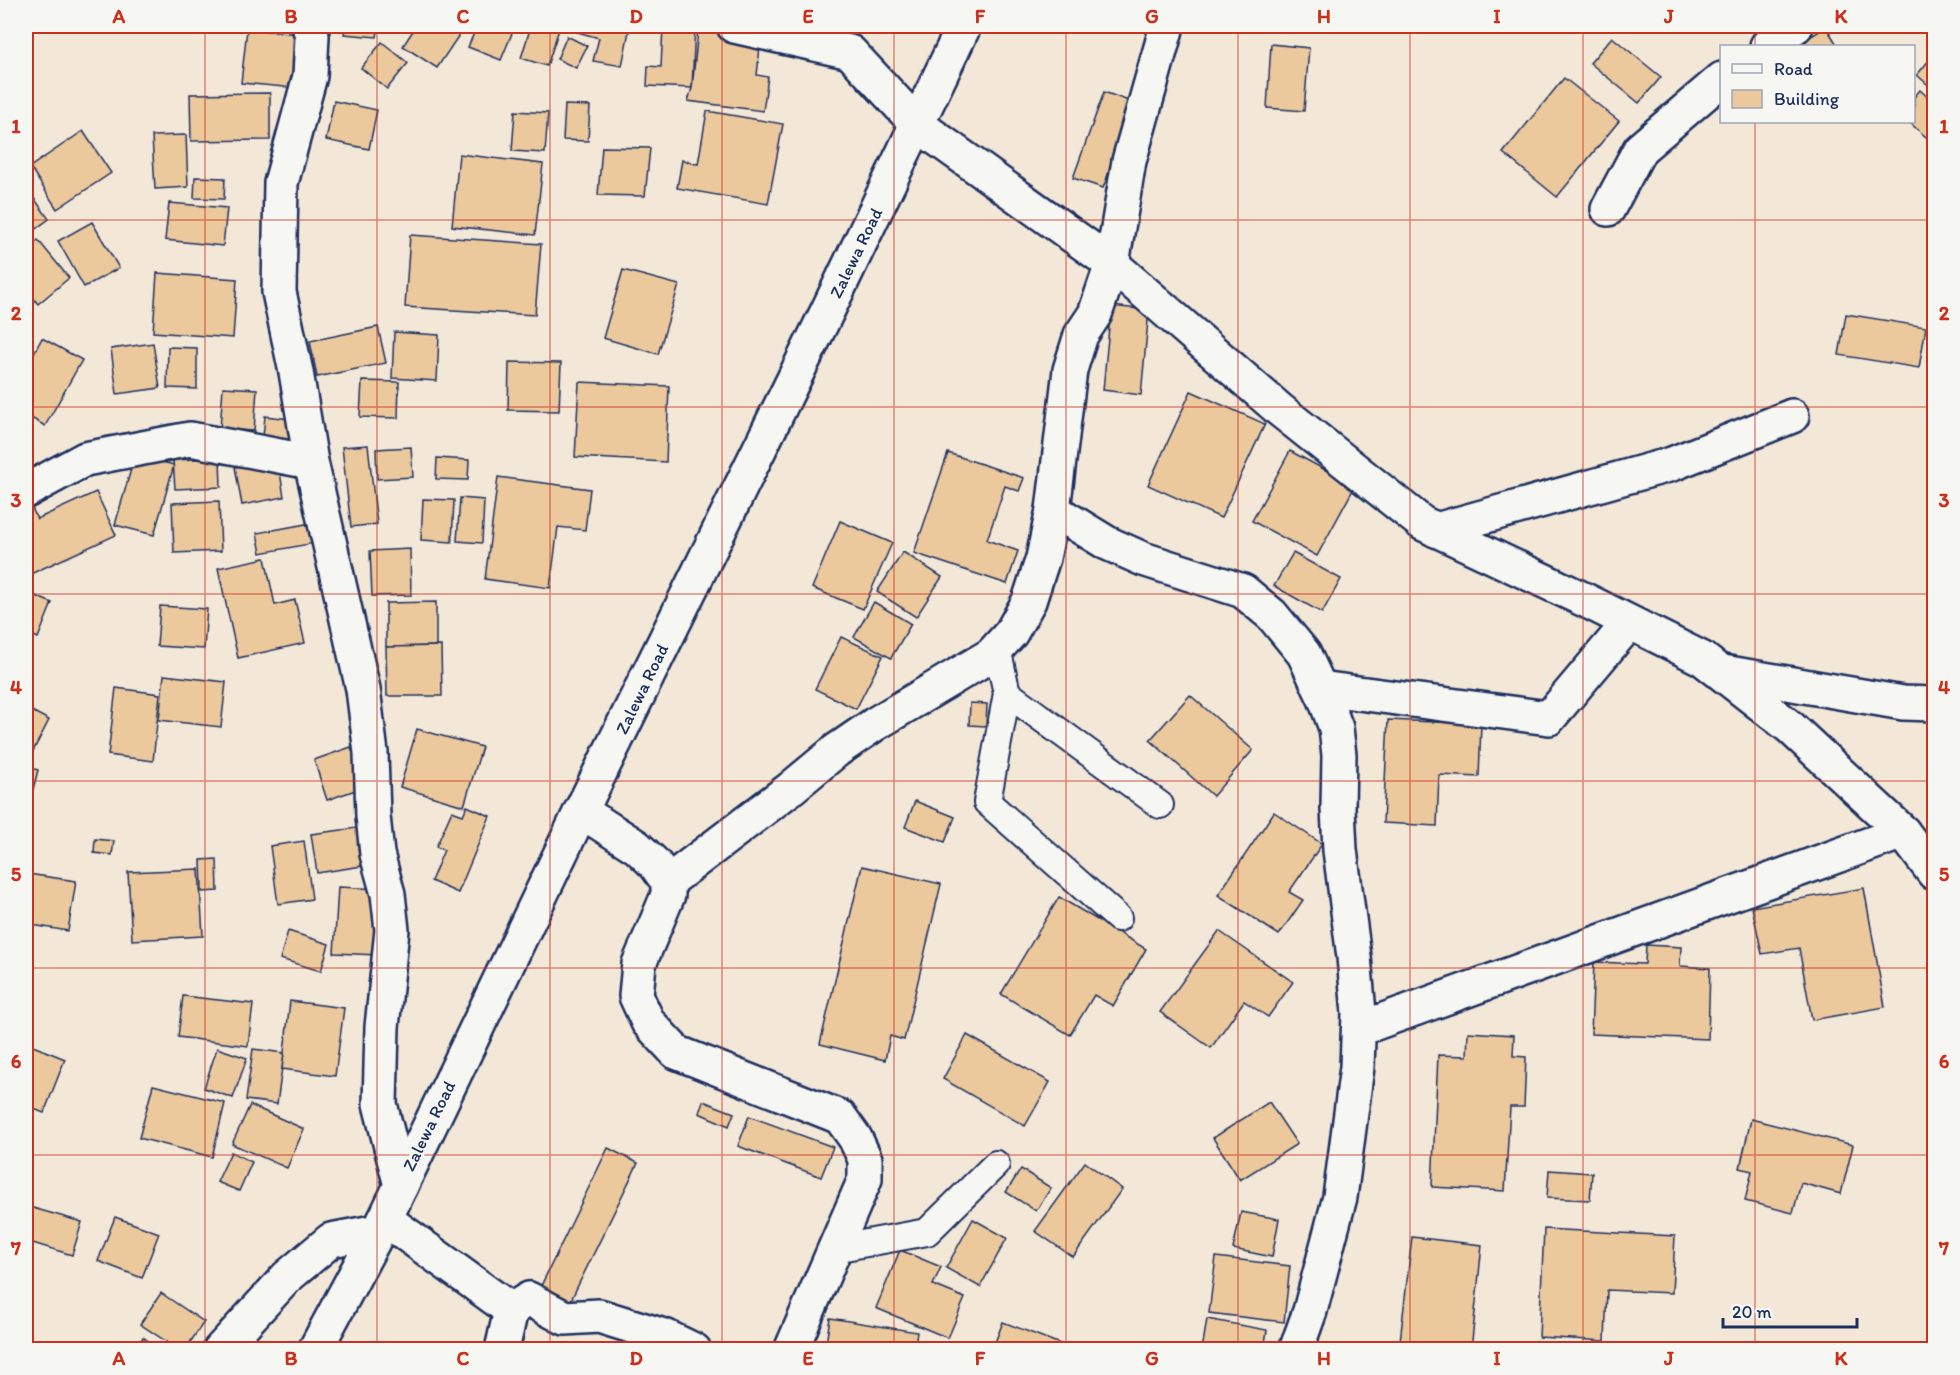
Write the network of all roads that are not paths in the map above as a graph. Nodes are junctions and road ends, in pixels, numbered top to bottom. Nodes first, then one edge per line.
1 (309, 26) edge
2 (734, 26) edge
3 (964, 26) edge
4 (1167, 26) edge
5 (1796, 26) edge
6 (1768, 45) edge
7 (1720, 81) edge
8 (918, 125) junction
9 (1608, 209) dead end
10 (1112, 264) junction
11 (1792, 416) dead end
12 (311, 462) junction
13 (26, 491) edge
14 (1053, 510) junction
15 (1436, 530) junction
16 (1629, 623) junction
17 (997, 648) junction
18 (1717, 671) junction
19 (1320, 688) junction
20 (1007, 693) junction
21 (1935, 704) edge
22 (1160, 805) dead end
23 (581, 811) junction
24 (1903, 832) junction
25 (1935, 873) edge
26 (668, 882) junction
27 (1118, 918) dead end
28 (1359, 1029) junction
29 (996, 1164) dead end
30 (401, 1186) junction
31 (381, 1225) junction
32 (834, 1249) junction
33 (511, 1310) junction
34 (220, 1350) edge
35 (315, 1350) edge
36 (502, 1350) edge
37 (694, 1350) edge
38 (791, 1350) edge
39 (1296, 1350) edge

1 - 12 main road
2 - 8 main road
3 - 8 main road, Zalewa Road
4 - 10 main road
5 - 6 main road
7 - 9 main road
8 - 10 main road
8 - 23 main road, Zalewa Road
10 - 14 main road
10 - 15 main road
11 - 15 main road
12 - 13 main road
12 - 30 main road
14 - 17 main road
14 - 19 main road
15 - 16 main road
16 - 18 main road
16 - 19 main road
17 - 20 lane
17 - 26 main road
18 - 21 main road
18 - 24 main road
19 - 28 main road
20 - 22 lane
20 - 27 lane
23 - 26 main road
23 - 30 main road, Zalewa Road
24 - 25 main road
24 - 28 main road
26 - 32 main road
28 - 39 main road
29 - 32 lane
30 - 31 main road, Zalewa Road
31 - 33 main road
31 - 34 main road
31 - 35 main road, Zalewa Road
32 - 38 main road
33 - 36 main road
33 - 37 main road

